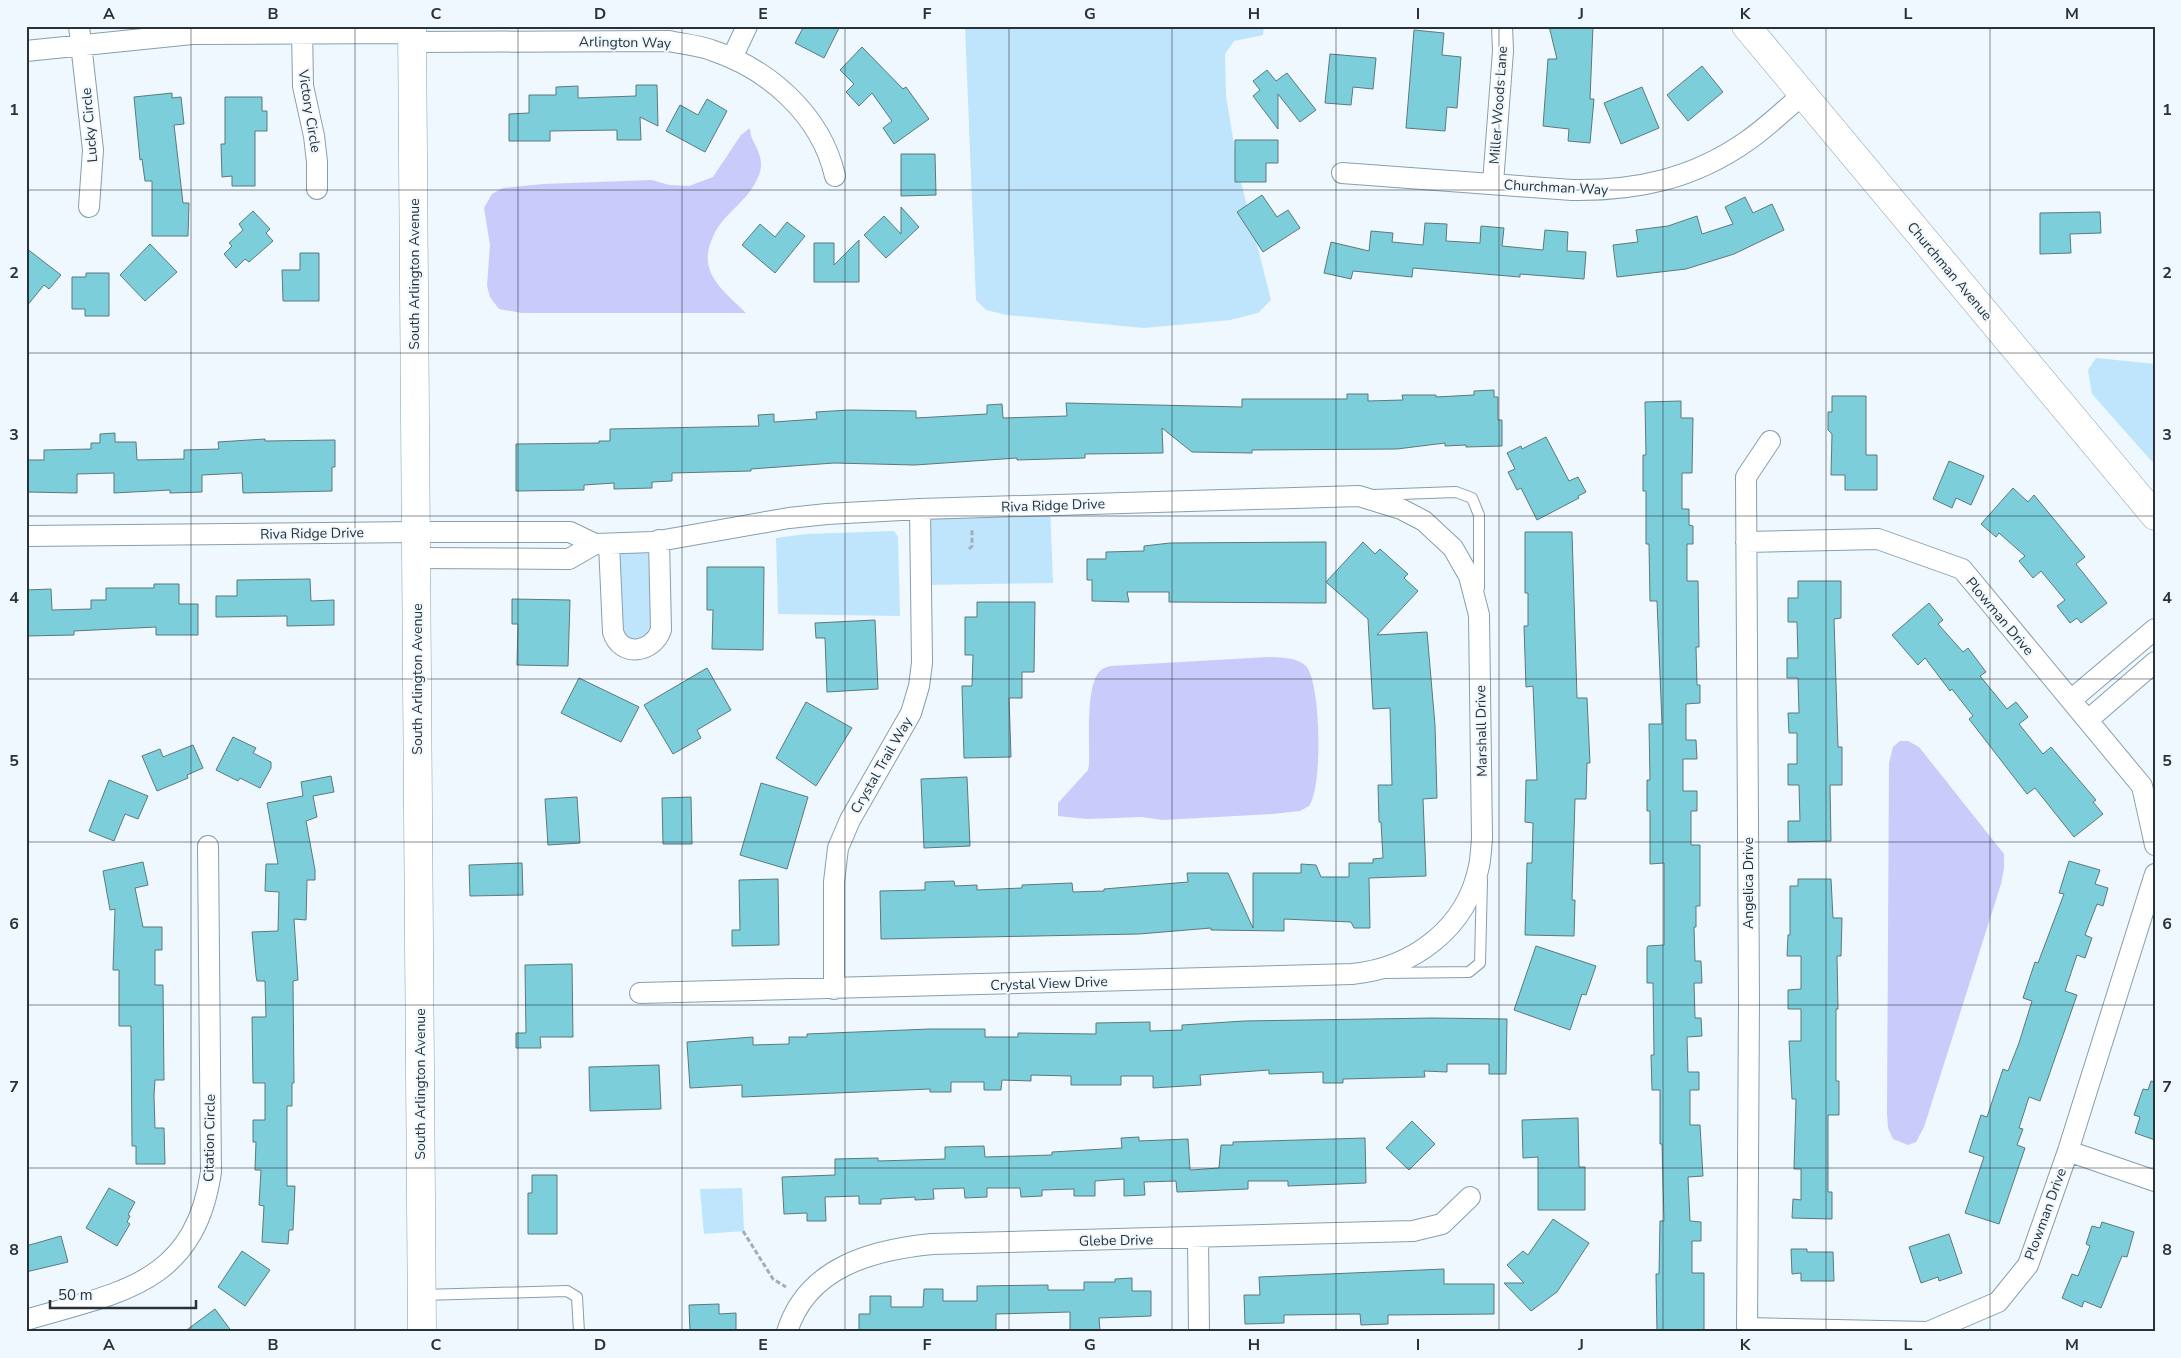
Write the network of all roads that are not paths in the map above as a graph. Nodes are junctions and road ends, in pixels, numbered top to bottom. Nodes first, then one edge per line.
1 (747, 26) edge
2 (1502, 26) edge
3 (1746, 26) edge
4 (302, 30) edge
5 (412, 34) edge
6 (80, 35) edge
7 (26, 51) edge
8 (732, 58) junction
9 (1803, 94) junction
10 (1342, 173) dead end
11 (835, 176) dead end
12 (1493, 183) junction
13 (317, 189) dead end
14 (89, 207) dead end
15 (1770, 441) dead end
16 (1358, 496) junction
17 (920, 509) junction
18 (2155, 516) edge
19 (1439, 533) joint
20 (26, 536) edge
21 (659, 540) junction
22 (1746, 542) junction
23 (602, 544) junction
24 (416, 545) junction
25 (1480, 615) junction
26 (2155, 629) edge
27 (2155, 662) edge
28 (2071, 700) junction
29 (2088, 720) junction
30 (1482, 839) junction
31 (2155, 844) edge
32 (208, 846) dead end
33 (2155, 874) edge
34 (1446, 931) joint
35 (1352, 974) junction
36 (834, 989) junction
37 (640, 993) dead end
38 (2068, 1151) junction
39 (2155, 1181) edge
40 (1470, 1197) dead end
41 (1198, 1238) junction
42 (421, 1295) junction
43 (26, 1320) edge
44 (1747, 1330) edge
45 (422, 1332) edge
46 (579, 1332) edge
47 (787, 1332) edge
48 (1198, 1332) edge

1 - 8 street
2 - 12 street, Miller Woods Lane
3 - 9 main road, Churchman Avenue
4 - 5 street, Arlington Way
4 - 6 street, Arlington Way
4 - 13 street, Victory Circle
5 - 8 street, Arlington Way
5 - 24 main road, South Arlington Avenue
6 - 7 street, Arlington Way
6 - 14 street, Lucky Circle
8 - 11 street, Arlington Way
9 - 12 street, Churchman Way
9 - 18 main road, Churchman Avenue
10 - 12 street, Churchman Way
15 - 22 street, Angelica Drive
16 - 17 street, Riva Ridge Drive
16 - 19 street, Riva Ridge Drive
16 - 25 lane
17 - 21 street, Riva Ridge Drive
17 - 36 street, Crystal Trail Way
19 - 25 street, Marshall Drive
20 - 24 street, Riva Ridge Drive
21 - 23 street, Riva Ridge Drive
21 - 23 street
22 - 28 street, Plowman Drive
22 - 44 street, Angelica Drive
23 - 24 street, Riva Ridge Drive
23 - 24 street, Riva Ridge Drive
24 - 42 main road, South Arlington Avenue
25 - 30 street, Marshall Drive
26 - 28 street
27 - 29 street
28 - 29 street, Plowman Drive
29 - 31 street, Plowman Drive
30 - 34 street, Marshall Drive
30 - 35 lane
32 - 43 street, Citation Circle
33 - 38 street, Plowman Drive
34 - 35 street, Crystal View Drive
35 - 36 street, Crystal View Drive
36 - 37 street, Crystal View Drive
38 - 39 street
38 - 44 street, Plowman Drive
40 - 41 street, Glebe Drive
41 - 47 street, Glebe Drive
41 - 48 street
42 - 45 main road, South Arlington Avenue
42 - 46 lane

